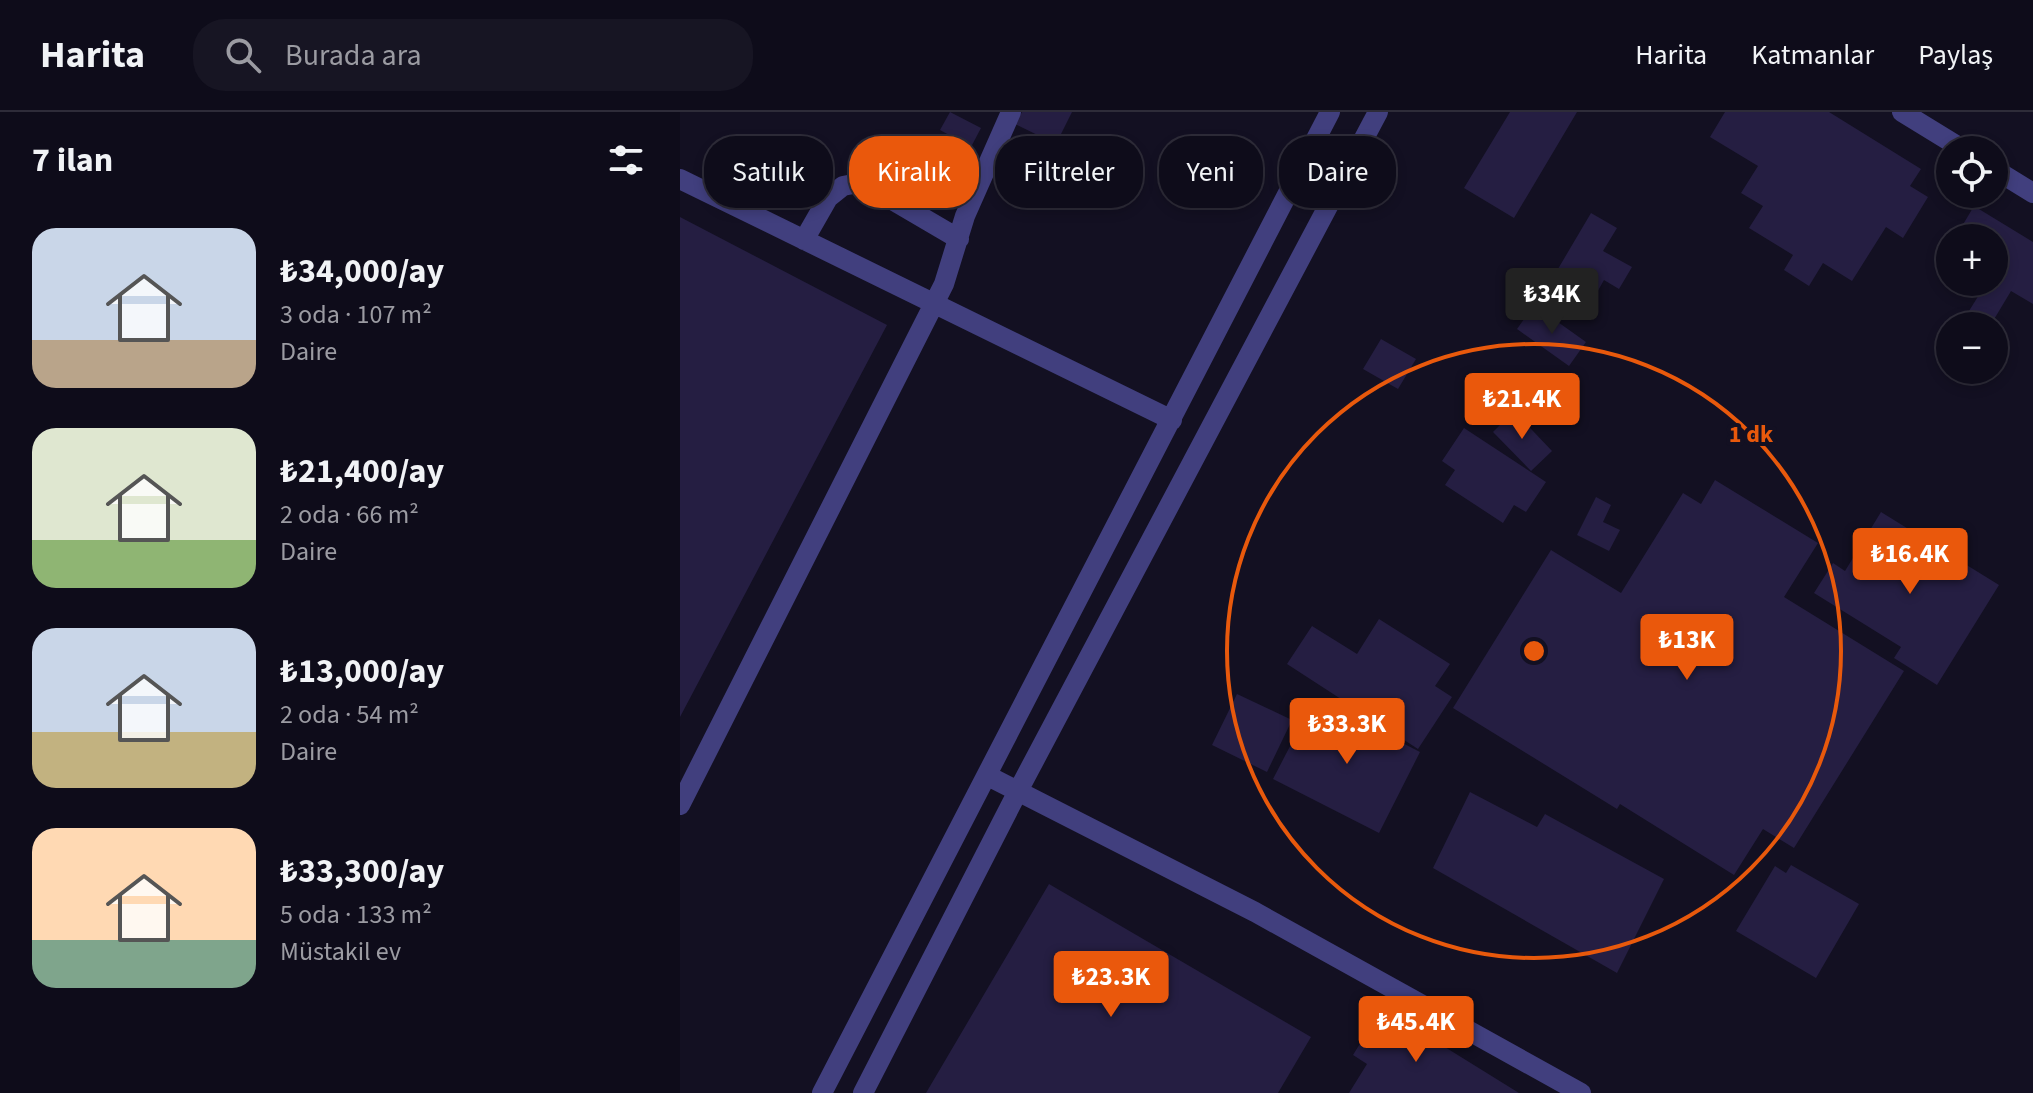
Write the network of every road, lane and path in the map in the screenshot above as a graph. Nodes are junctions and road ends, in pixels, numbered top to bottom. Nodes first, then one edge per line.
1 (1011, 112) edge
2 (1330, 112) edge
3 (1378, 112) edge
4 (1902, 112) edge
5 (1941, 136) edge
6 (2008, 178) edge
7 (680, 179) edge
8 (2033, 193) edge
9 (959, 239) junction
10 (804, 240) junction
11 (934, 303) junction
12 (1172, 420) junction
13 (988, 776) junction
14 (1018, 791) junction
15 (680, 805) edge
16 (822, 1093) edge
17 (863, 1093) edge
18 (1581, 1093) edge

1 - 9 street
2 - 12 street
3 - 14 street
4 - 5 street
6 - 8 street
7 - 10 street
9 - 10 street
9 - 11 street
10 - 11 street
11 - 12 street
11 - 15 street
12 - 13 street
13 - 14 street
13 - 16 street
14 - 17 street
14 - 18 street

